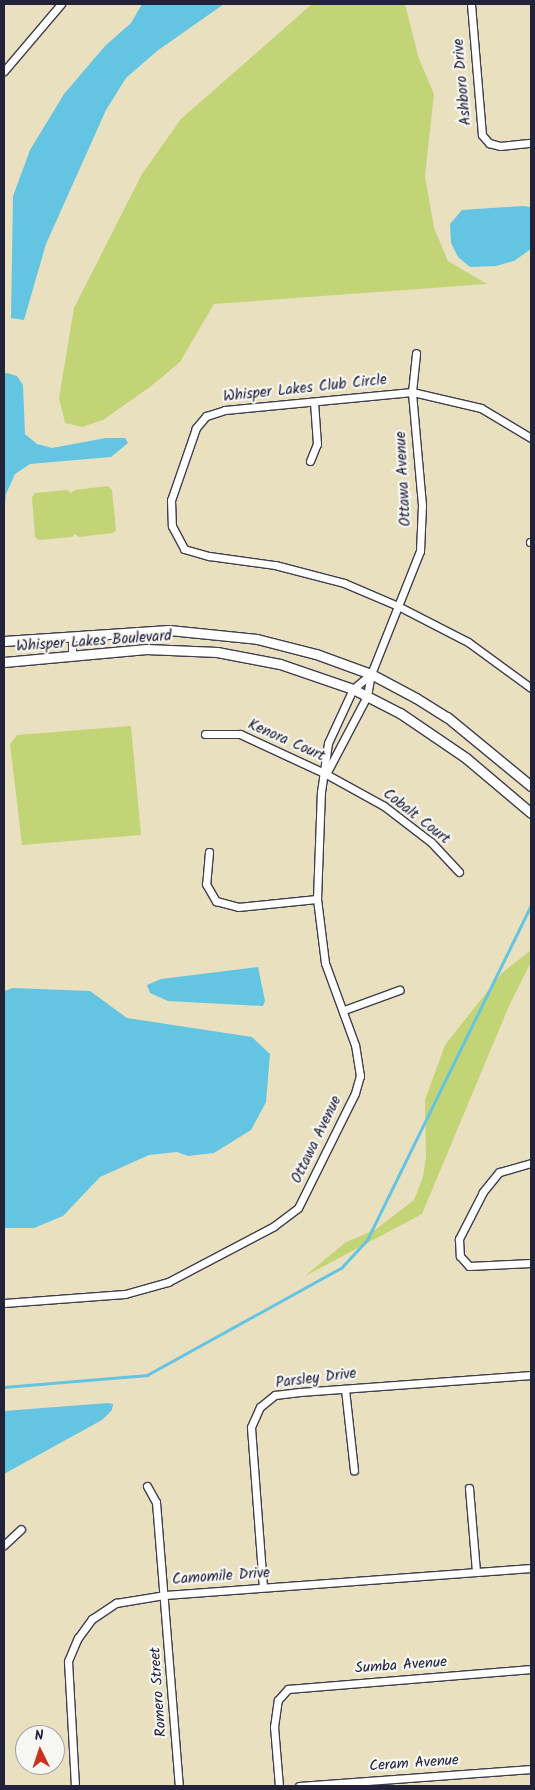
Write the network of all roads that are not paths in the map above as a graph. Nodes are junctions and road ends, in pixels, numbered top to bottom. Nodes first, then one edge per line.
1 (61, 4) edge
2 (471, 4) edge
3 (4, 71) edge
4 (531, 143) edge
5 (416, 353) dead end
6 (412, 392) junction
7 (314, 402) junction
8 (531, 438) edge
9 (310, 461) dead end
10 (398, 606) junction
11 (72, 636) junction
12 (4, 642) edge
13 (72, 655) junction
14 (4, 662) edge
15 (371, 674) junction
16 (531, 688) edge
17 (353, 689) junction
18 (367, 696) junction
19 (205, 734) dead end
20 (326, 774) junction
21 (531, 786) edge
22 (531, 813) edge
23 (209, 852) dead end
24 (459, 872) dead end
25 (317, 900) junction
26 (399, 990) dead end
27 (344, 1010) junction
28 (531, 1163) edge
29 (531, 1263) edge
30 (4, 1303) edge
31 (531, 1375) edge
32 (345, 1389) junction
33 (354, 1471) dead end
34 (147, 1486) dead end
35 (469, 1488) dead end
36 (21, 1529) dead end
37 (4, 1545) edge
38 (531, 1568) edge
39 (476, 1572) junction
40 (263, 1587) junction
41 (165, 1595) junction
42 (531, 1669) edge
43 (531, 1769) edge
44 (75, 1786) edge
45 (179, 1786) edge
46 (279, 1786) edge
47 (299, 1786) edge

1 - 3 street
2 - 4 street, Ashboro Drive
5 - 6 street, Ottawa Avenue
6 - 7 street, Whisper Lakes Club Circle
6 - 8 street, Whisper Lakes Club Circle
6 - 10 street, Ottawa Avenue
7 - 9 street
7 - 10 street, Whisper Lakes Club Circle
10 - 15 street, Ottawa Avenue
10 - 16 street, Whisper Lakes Club Circle
11 - 12 street, Whisper Lakes Boulevard
11 - 13 street
11 - 15 street, Whisper Lakes Boulevard
13 - 14 street, Whisper Lakes Boulevard
13 - 17 street, Whisper Lakes Boulevard
15 - 17 street, Ottawa Avenue
15 - 18 street, Ottawa Avenue
15 - 21 street, Whisper Lakes Boulevard
17 - 18 street, Whisper Lakes Boulevard
17 - 20 street, Ottawa Avenue
18 - 20 street, Ottawa Avenue
18 - 22 street, Whisper Lakes Boulevard
19 - 20 street, Kenora Court
20 - 24 street, Cobalt Court
20 - 25 street, Ottawa Avenue
23 - 25 street
25 - 27 street, Ottawa Avenue
26 - 27 street
27 - 30 street, Ottawa Avenue
28 - 29 street
31 - 32 street, Parsley Drive
32 - 33 street
32 - 40 street, Parsley Drive
34 - 41 street, Romero Street
35 - 39 street
36 - 37 street
38 - 39 street, Camomile Drive
39 - 40 street, Camomile Drive
40 - 41 street, Camomile Drive
41 - 44 street, Camomile Drive
41 - 45 street, Romero Street
42 - 46 street, Sumba Avenue
43 - 47 street, Ceram Avenue

